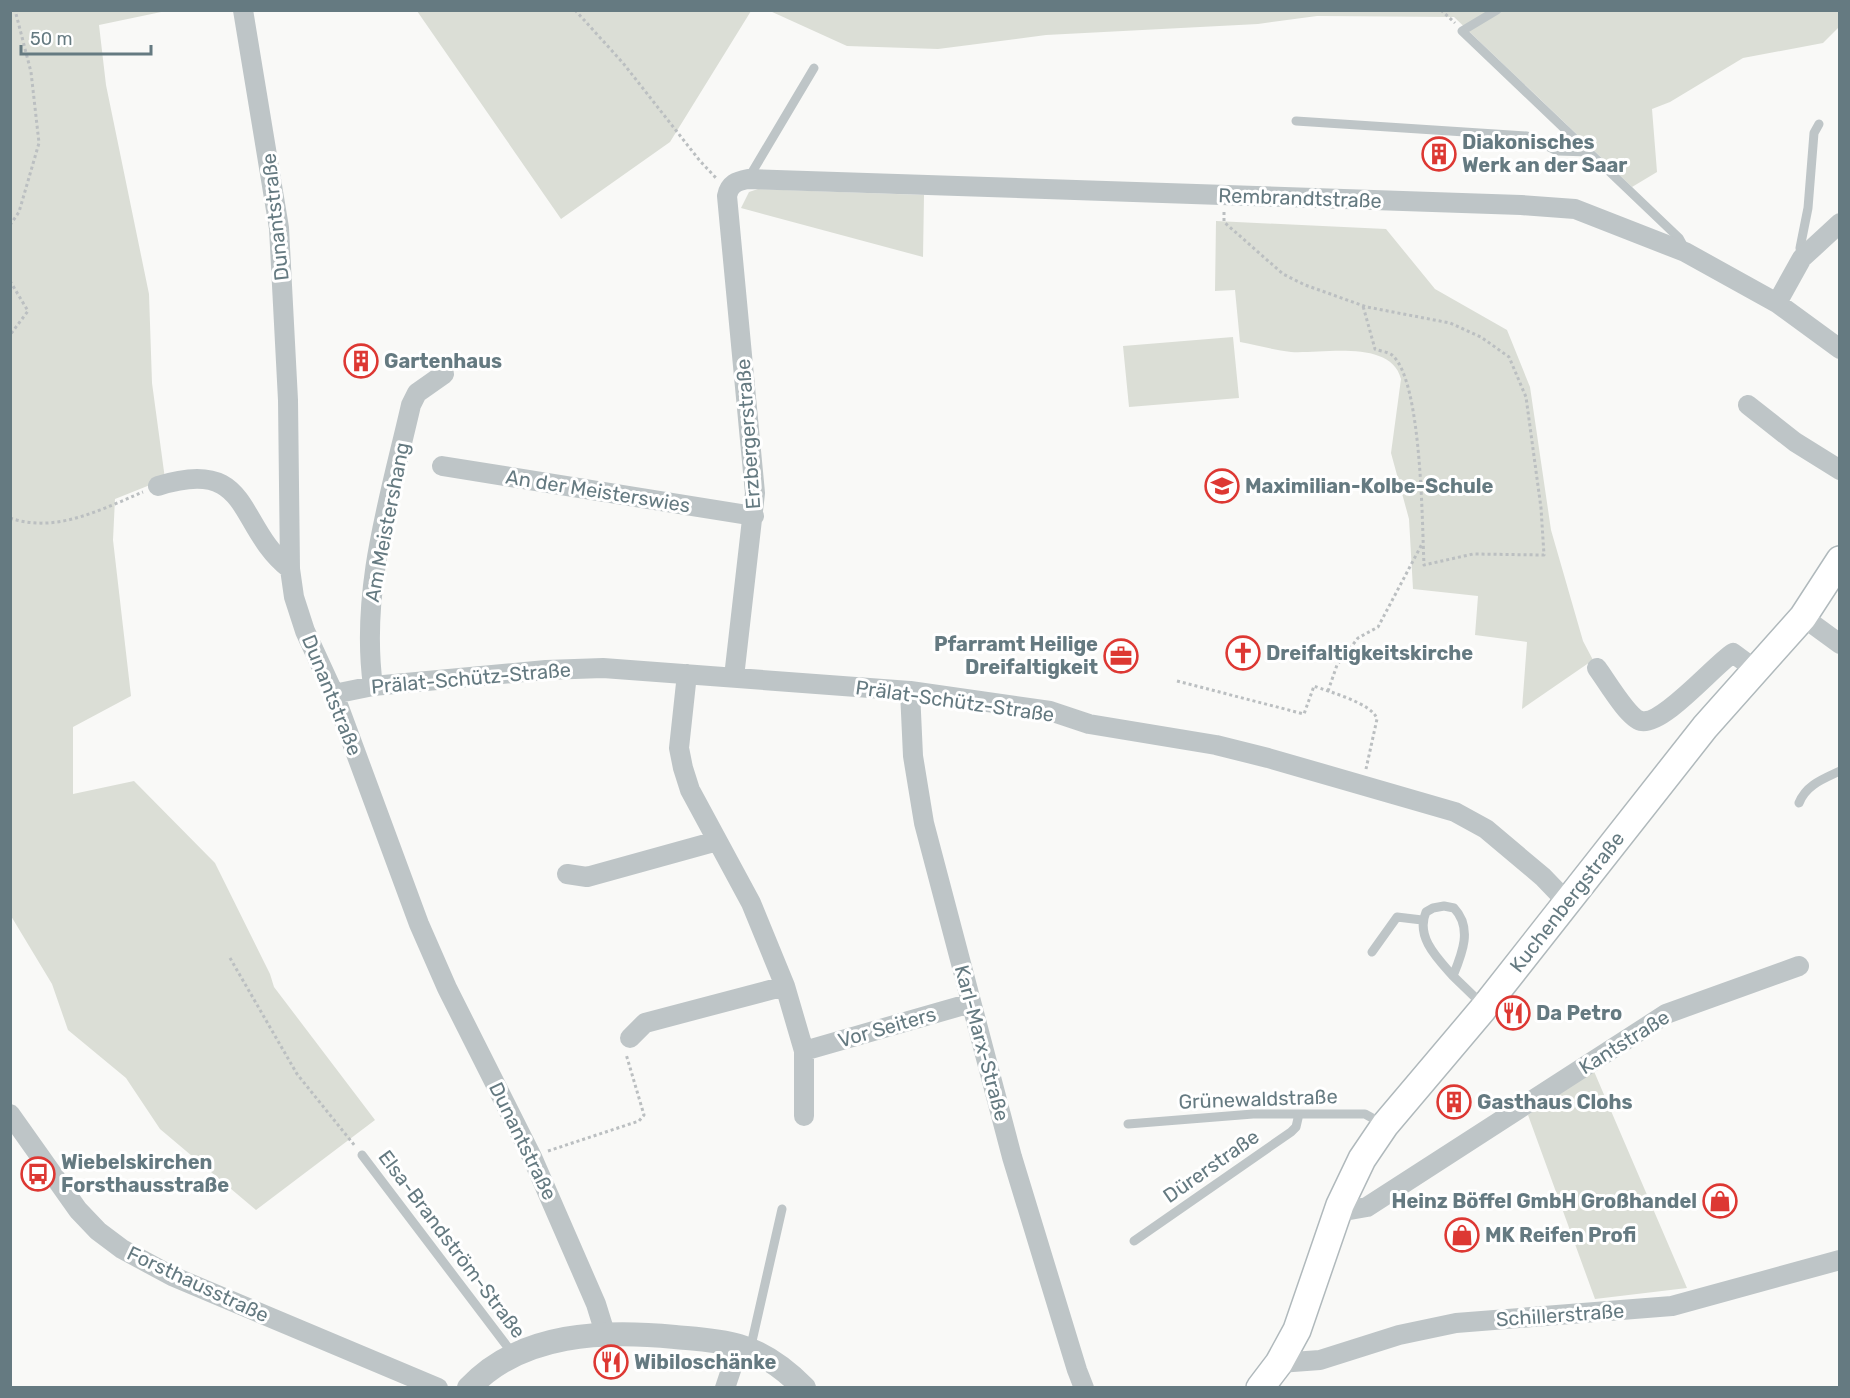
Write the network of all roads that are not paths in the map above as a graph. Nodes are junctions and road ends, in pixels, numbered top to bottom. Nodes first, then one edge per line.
1 (243, 10) edge
2 (1497, 10) edge
3 (814, 68) dead end
4 (1296, 121) dead end
5 (1819, 124) dead end
6 (1589, 152) junction
7 (748, 179) junction
8 (1839, 223) edge
9 (1685, 252) junction
10 (1802, 258) junction
11 (1777, 303) junction
12 (1839, 349) edge
13 (444, 374) dead end
14 (1748, 405) dead end
15 (442, 466) dead end
16 (1839, 470) edge
17 (158, 486) road end
18 (754, 516) junction
19 (1839, 560) edge
20 (291, 569) junction
21 (1803, 617) junction
22 (1839, 644) edge
23 (1597, 668) dead end
24 (1756, 670) junction
25 (687, 674) junction
26 (734, 677) junction
27 (373, 686) junction
28 (910, 691) junction
29 (334, 694) junction
30 (1839, 771) edge
31 (1799, 803) dead end
32 (717, 841) junction
33 (567, 874) dead end
34 (1568, 903) junction
35 (1422, 920) junction
36 (1372, 952) dead end
37 (1799, 966) dead end
38 (1453, 976) junction
39 (785, 986) junction
40 (970, 1003) junction
41 (1485, 1007) junction
42 (630, 1038) road end
43 (804, 1052) junction
44 (10, 1114) edge
45 (1299, 1114) junction
46 (804, 1116) dead end
47 (1128, 1124) dead end
48 (1385, 1125) junction
49 (362, 1155) road end
50 (1340, 1205) junction
51 (782, 1209) dead end
52 (1134, 1241) dead end
53 (1839, 1260) edge
54 (605, 1333) junction
55 (744, 1348) junction
56 (514, 1355) junction
57 (1279, 1364) junction
58 (438, 1388) edge
59 (469, 1388) edge
60 (725, 1388) edge
61 (804, 1388) edge
62 (1084, 1388) edge
63 (1260, 1388) edge

1 - 20 street, Dunantstraße
2 - 6 lane
3 - 7 lane
4 - 6 lane
5 - 10 lane
6 - 9 lane
7 - 9 street, Rembrandtstraße
7 - 18 street, Erzbergerstraße
8 - 10 street
9 - 11 street, Rembrandtstraße
10 - 11 street
11 - 12 street, Rembrandtstraße
13 - 27 street, Am Meistershang
14 - 16 street
15 - 18 street, An der Meisterswies
17 - 20 street
18 - 26 street, Erzbergerstraße
19 - 21 main road, Kuchenbergstraße
20 - 29 street, Dunantstraße
21 - 22 street
21 - 24 main road, Kuchenbergstraße
23 - 24 street
24 - 34 main road, Kuchenbergstraße
25 - 26 street, Prälat-Schütz-Straße
25 - 27 street, Prälat-Schütz-Straße
25 - 32 street
26 - 28 street, Prälat-Schütz-Straße
27 - 29 street, Prälat-Schütz-Straße
28 - 34 street, Prälat-Schütz-Straße
28 - 40 street, Karl-Marx-Straße
29 - 54 street, Dunantstraße
30 - 31 lane
32 - 33 street
32 - 39 street
34 - 41 main road, Kuchenbergstraße
35 - 36 lane
35 - 38 lane
35 - 38 lane
37 - 50 street, Kantstraße
38 - 41 lane
39 - 42 street
39 - 43 street
40 - 43 street, Vor Seiters
40 - 62 street, Karl-Marx-Straße
41 - 48 main road, Kuchenbergstraße
43 - 46 street
44 - 58 street, Forsthausstraße
45 - 47 lane, Grünewaldstraße
45 - 48 lane, Grünewaldstraße
45 - 52 lane, Dürerstraße
48 - 50 main road, Kuchenbergstraße
49 - 56 lane, Elsa-Brandström-Straße
50 - 57 main road, Kuchenbergstraße
51 - 55 lane
53 - 57 street, Schillerstraße
54 - 55 street
54 - 56 street
55 - 60 street
55 - 61 street
56 - 59 street
57 - 63 main road, Kuchenbergstraße

